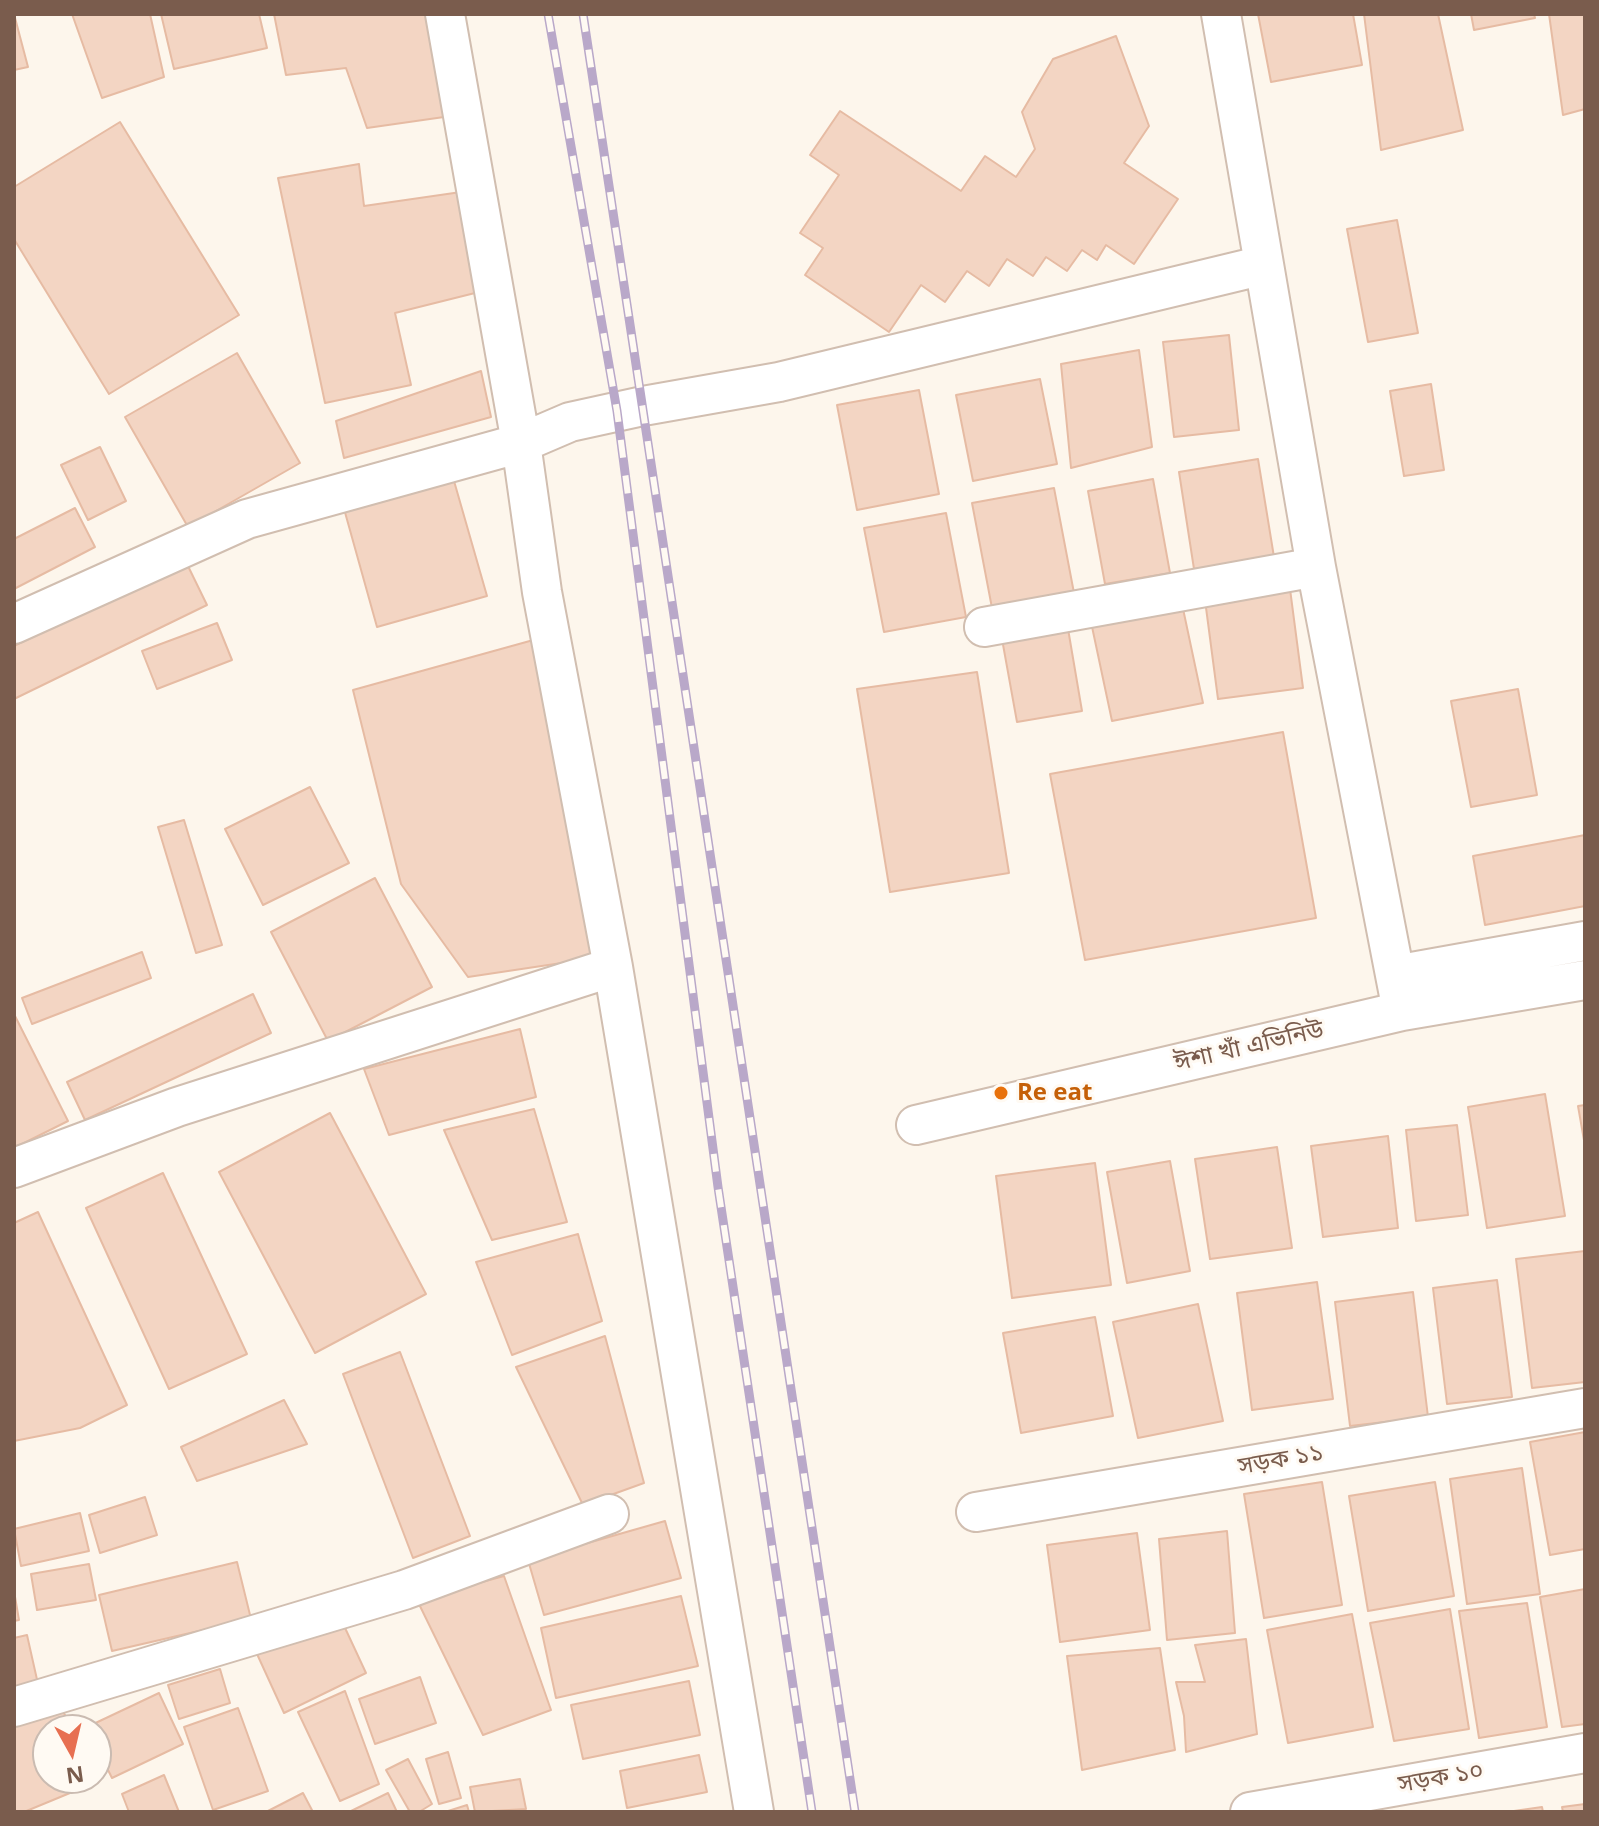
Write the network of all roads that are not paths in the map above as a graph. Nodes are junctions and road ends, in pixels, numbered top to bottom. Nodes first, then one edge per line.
1 (445, 14) edge
2 (1221, 14) edge
3 (1264, 265) junction
4 (521, 443) junction
5 (1316, 567) junction
6 (14, 624) edge
7 (984, 627) dead end
8 (1585, 941) edge
9 (613, 967) junction
10 (1585, 980) edge
11 (1399, 993) junction
12 (916, 1125) dead end
13 (14, 1168) edge
14 (1585, 1408) edge
15 (976, 1512) dead end
16 (609, 1514) dead end
17 (14, 1707) edge
18 (1585, 1753) edge
19 (754, 1812) edge
20 (1250, 1812) edge

1 - 4 street
2 - 3 street
3 - 4 street
3 - 5 street
4 - 6 street
4 - 9 street
5 - 7 street
5 - 11 street
8 - 11 street
9 - 13 street
9 - 19 street
10 - 11 street, ঈশা খাঁ এভিনিউ
11 - 12 street, ঈশা খাঁ এভিনিউ
14 - 15 street, সড়ক ১১
16 - 17 street
18 - 20 street, সড়ক ১০

